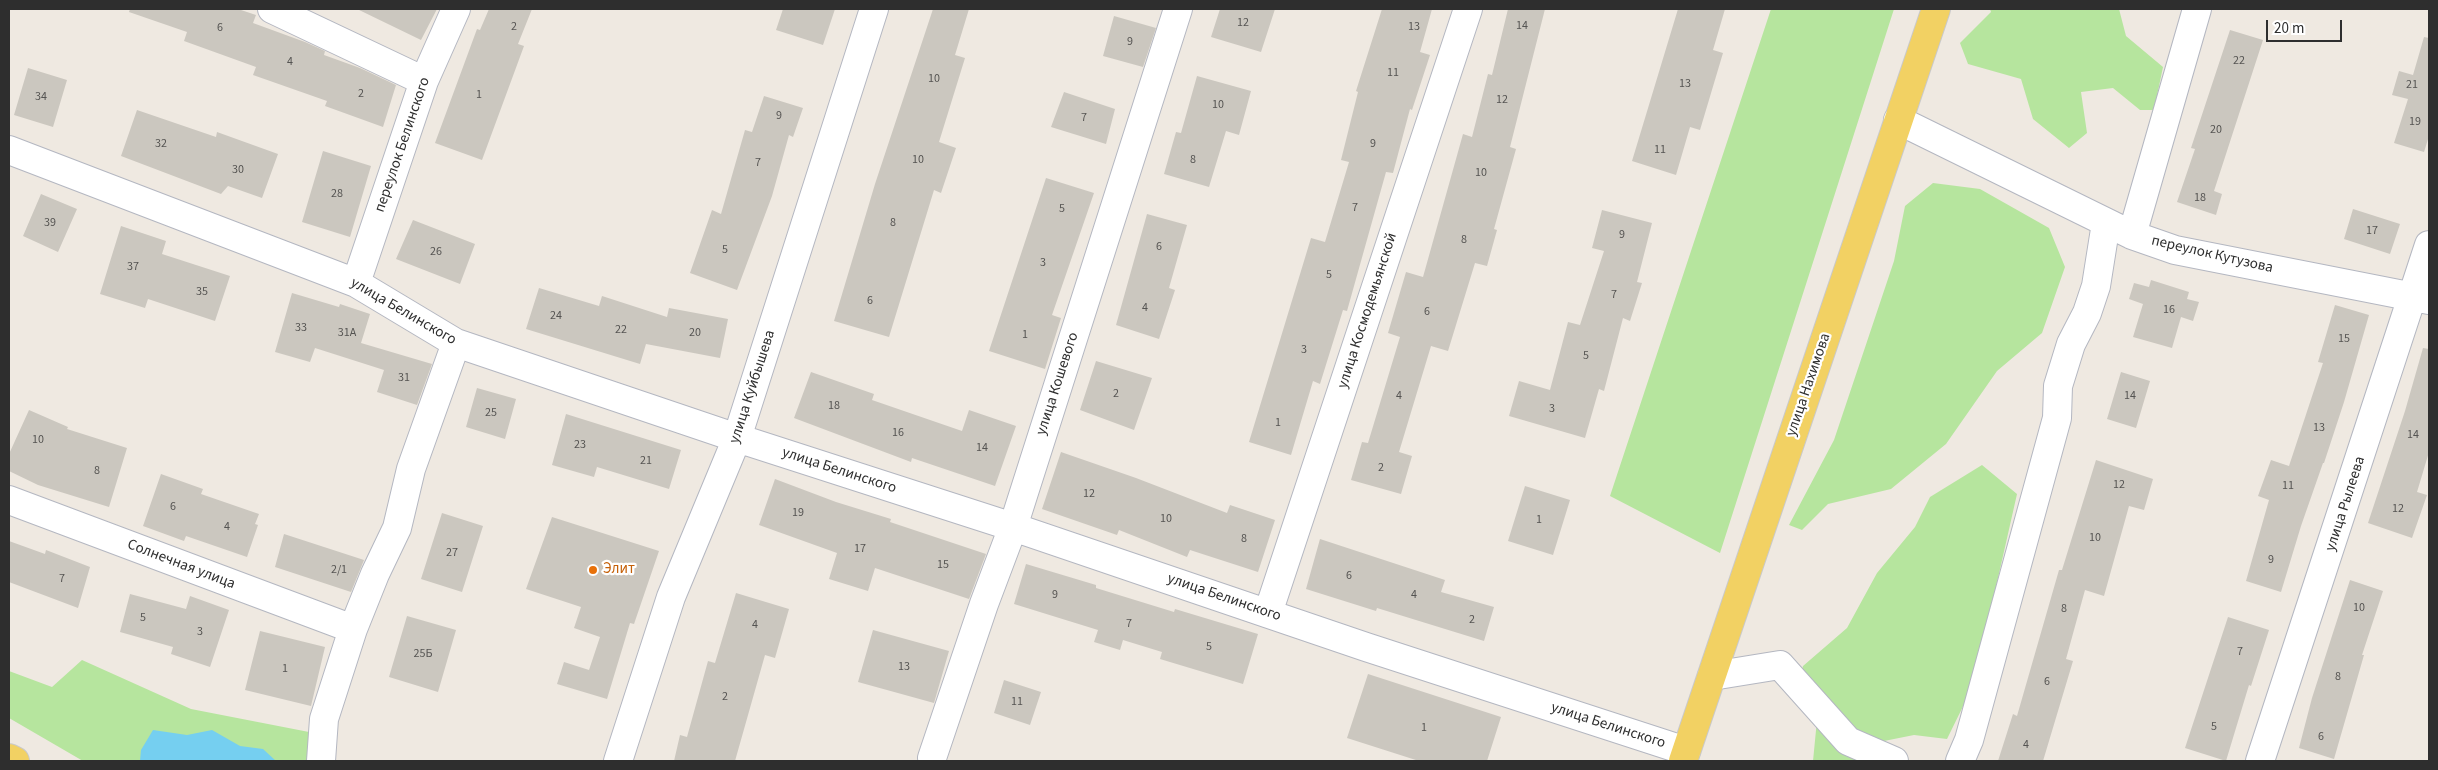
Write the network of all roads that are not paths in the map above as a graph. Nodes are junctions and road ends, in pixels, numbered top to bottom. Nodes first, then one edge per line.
1 (272, 9) edge
2 (456, 9) edge
3 (874, 9) edge
4 (1178, 9) edge
5 (1468, 9) edge
6 (1936, 9) edge
7 (2197, 9) edge
8 (424, 82) junction
9 (1898, 120) junction
10 (9, 150) edge
11 (2106, 223) junction
12 (2132, 235) junction
13 (2429, 245) edge
14 (356, 283) junction
15 (2421, 298) edge
16 (456, 343) junction
17 (737, 438) junction
18 (9, 500) edge
19 (1013, 527) junction
20 (1268, 613) junction
21 (353, 630) junction
22 (1712, 676) junction
23 (1685, 756) edge
24 (9, 758) edge
25 (932, 758) dead end
26 (15, 761) edge
27 (321, 761) edge
28 (618, 761) edge
29 (1894, 761) edge
30 (1960, 761) edge
31 (2260, 761) edge

1 - 8 street
2 - 8 street, переулок Белинского
3 - 17 street, улица Куйбышева
4 - 19 street, улица Кошевого
5 - 20 street, улица Космодемьянской
6 - 9 main road, улица Нахимова
7 - 12 street
8 - 14 street, переулок Белинского
9 - 11 street, переулок Кутузова
9 - 22 main road, улица Нахимова
10 - 14 street, улица Белинского
11 - 12 street, переулок Кутузова
11 - 30 street
12 - 15 street, переулок Кутузова
13 - 15 street, улица Рылеева
14 - 16 street, улица Белинского
15 - 31 street, улица Рылеева
16 - 17 street, улица Белинского
16 - 21 street
17 - 19 street, улица Белинского
17 - 28 street, улица Куйбышева
18 - 21 street, Солнечная улица
19 - 20 street, улица Белинского
19 - 25 street, улица Кошевого
20 - 23 street, улица Белинского
21 - 27 street
22 - 23 main road, улица Нахимова
22 - 29 street
24 - 26 main road

